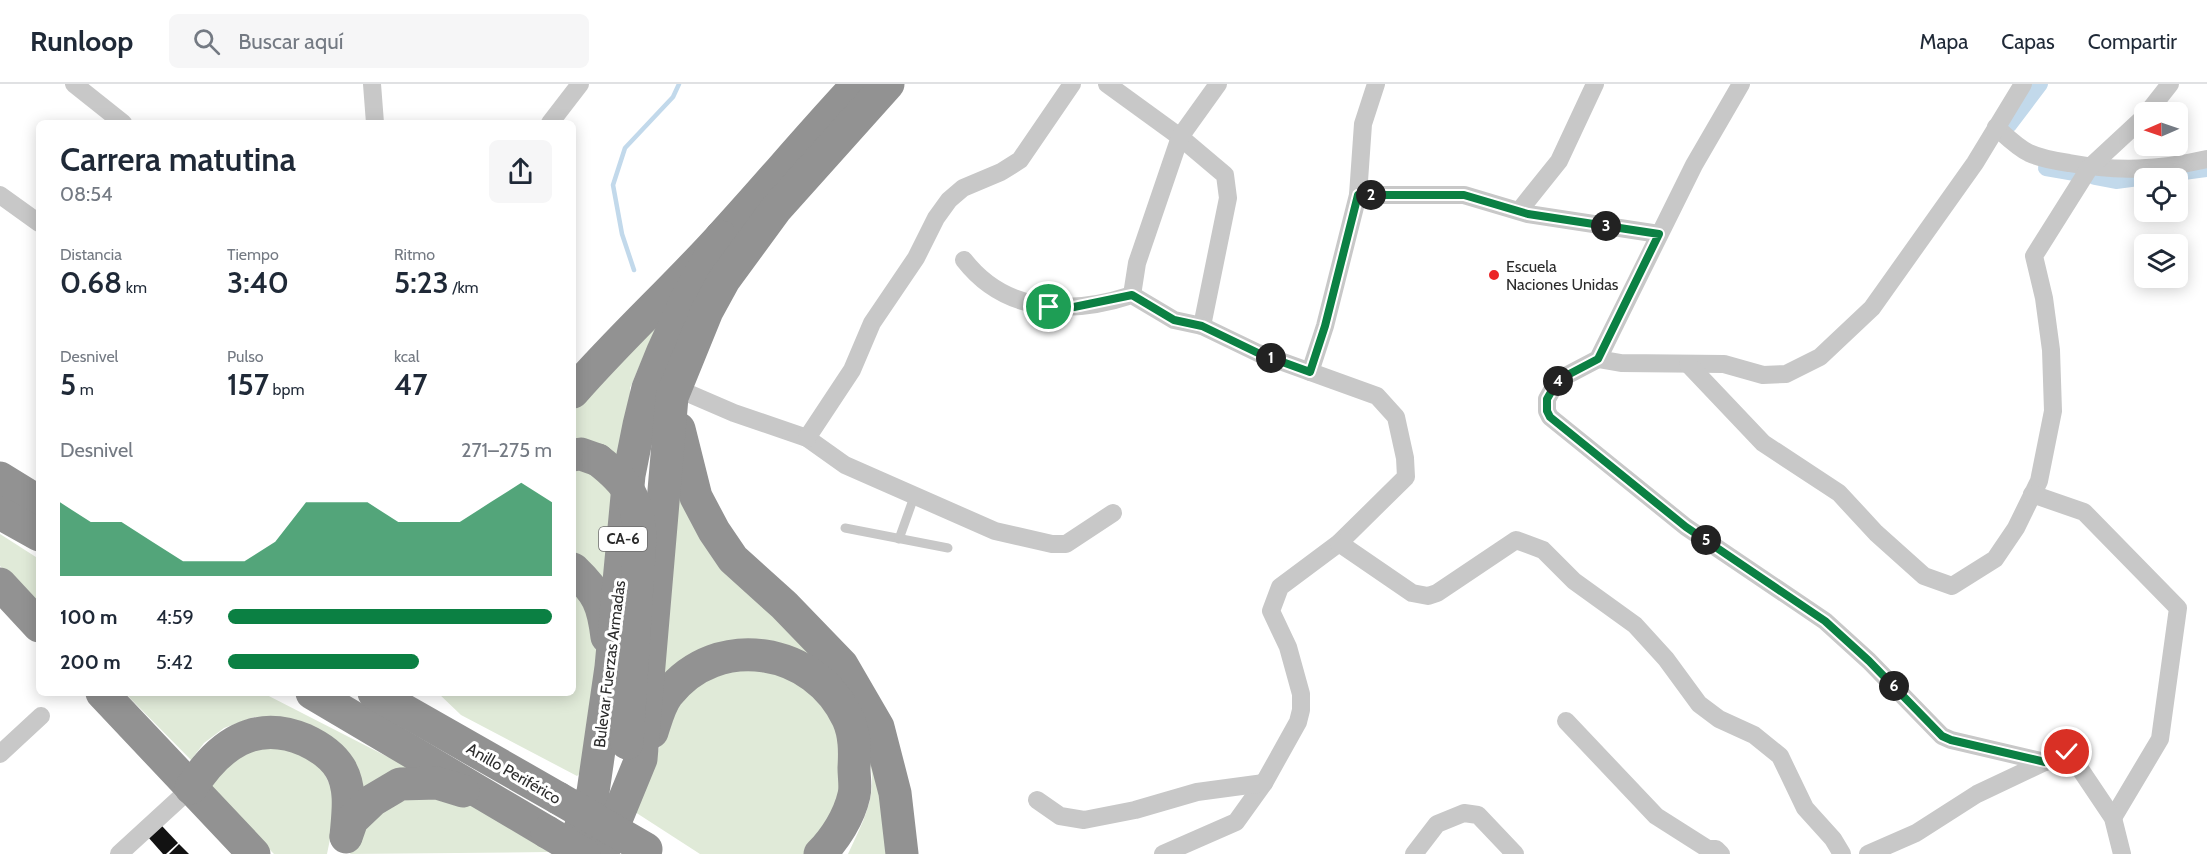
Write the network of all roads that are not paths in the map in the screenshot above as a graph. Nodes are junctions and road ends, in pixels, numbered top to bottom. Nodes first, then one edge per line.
1 (74, 84) edge
2 (372, 84) edge
3 (580, 84) edge
4 (858, 84) edge
5 (888, 84) edge
6 (1072, 84) edge
7 (1107, 84) edge
8 (1218, 84) edge
9 (1376, 84) edge
10 (1595, 84) edge
11 (1726, 84) edge
12 (1742, 84) edge
13 (2023, 84) edge
14 (2170, 84) edge
15 (2156, 102) edge
16 (1729, 107) junction
17 (119, 120) edge
18 (375, 120) edge
19 (552, 120) edge
20 (2134, 126) edge
21 (1996, 127) junction
22 (1180, 137) junction
23 (2207, 159) edge
24 (2090, 167) junction
25 (0, 195) edge
26 (1358, 195) junction
27 (1519, 211) junction
28 (36, 221) edge
29 (1659, 234) junction
30 (721, 237) junction
31 (964, 260) dead end
32 (1132, 295) junction
33 (1202, 326) junction
34 (1598, 359) junction
35 (1688, 364) junction
36 (1310, 372) junction
37 (576, 389) edge
38 (674, 393) junction
39 (807, 438) junction
40 (586, 457) edge
41 (0, 478) edge
42 (2032, 494) junction
43 (915, 497) junction
44 (36, 500) edge
45 (0, 513) edge
46 (1113, 513) dead end
47 (845, 528) dead end
48 (36, 533) edge
49 (899, 539) junction
50 (1339, 543) junction
51 (948, 548) dead end
52 (576, 572) edge
53 (0, 584) edge
54 (36, 623) edge
55 (611, 667) junction
56 (105, 696) edge
57 (317, 696) edge
58 (379, 696) edge
59 (428, 696) edge
60 (41, 716) dead end
61 (1566, 721) dead end
62 (460, 742) junction
63 (634, 751) junction
64 (0, 754) edge
65 (2045, 762) junction
66 (1264, 783) junction
67 (191, 788) junction
68 (1037, 800) dead end
69 (502, 804) junction
70 (2113, 818) junction
71 (1916, 832) junction
72 (345, 845) edge
73 (650, 852) edge
74 (1711, 852) edge
75 (119, 854) edge
76 (254, 854) edge
77 (571, 854) edge
78 (584, 854) edge
79 (602, 854) edge
80 (820, 854) edge
81 (902, 854) edge
82 (1163, 854) edge
83 (1414, 854) edge
84 (1515, 854) edge
85 (1842, 854) edge
86 (1868, 854) edge
87 (1899, 854) edge
88 (2122, 854) edge

1 - 17 street
2 - 18 street
3 - 19 street
4 - 30 highway, CA-6
5 - 38 highway, CA-6
6 - 39 street
7 - 22 street
8 - 22 street
9 - 26 street
10 - 27 street
11 - 16 street
12 - 16 street
13 - 21 street
14 - 15 street
16 - 29 street
20 - 24 street
21 - 24 street
21 - 35 street
22 - 32 street
22 - 33 street
23 - 24 street
24 - 42 street
25 - 28 street
26 - 27 street
26 - 36 street
27 - 29 street
29 - 34 street
30 - 37 highway
30 - 55 highway, Bulevar Fuerzas Armadas / CA-6
31 - 32 street
32 - 33 street
33 - 36 street
34 - 35 street
34 - 65 street
35 - 42 street
36 - 50 street
38 - 39 street
38 - 63 highway, CA-6
38 - 81 highway
39 - 43 street
40 - 63 highway, bridge
41 - 44 highway
42 - 70 street
43 - 46 street
43 - 49 lane
45 - 48 highway
47 - 49 lane
49 - 51 lane
50 - 66 street
50 - 85 street
52 - 55 highway
53 - 54 highway
55 - 77 highway, Bulevar Fuerzas Armadas / CA-6
56 - 67 highway
57 - 69 highway, Anillo Periférico
58 - 62 highway, Anillo Periférico
59 - 62 highway
60 - 64 street
61 - 74 street
62 - 73 highway, Anillo Periférico, bridge
63 - 79 highway
63 - 80 highway
65 - 70 street
65 - 71 street
66 - 68 street
66 - 82 street
67 - 72 highway
67 - 75 street
67 - 76 highway
69 - 72 highway
69 - 78 highway, Anillo Periférico, bridge
70 - 88 street
71 - 86 street
71 - 87 street
83 - 84 street

